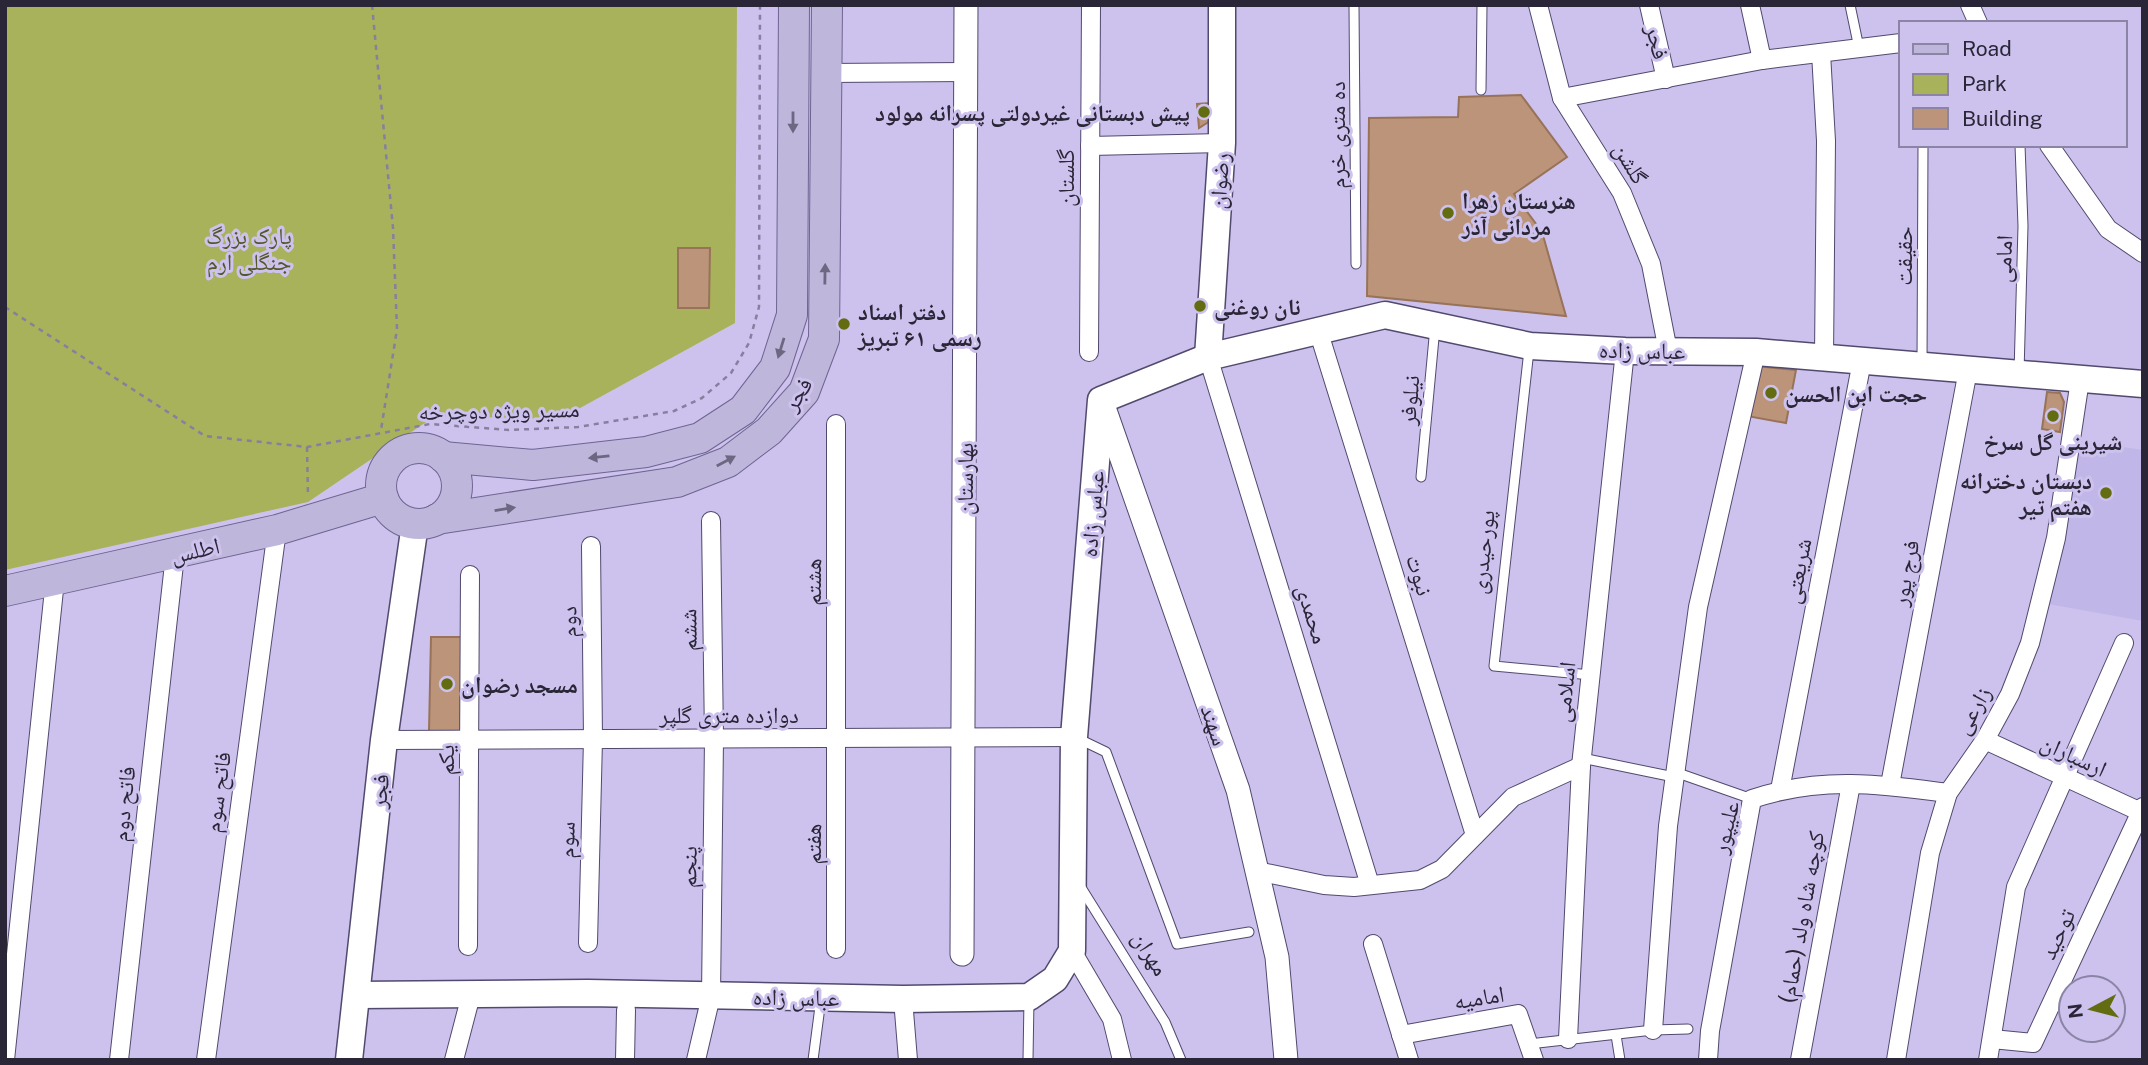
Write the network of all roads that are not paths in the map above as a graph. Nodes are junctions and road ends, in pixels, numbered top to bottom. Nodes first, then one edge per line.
1 (794, 5) edge
2 (827, 5) edge
3 (966, 5) edge
4 (1091, 5) edge
5 (1222, 5) edge
6 (1354, 5) edge
7 (1482, 5) edge
8 (1538, 5) edge
9 (1649, 5) edge
10 (1750, 5) edge
11 (1850, 5) edge
12 (1970, 5) edge
13 (1977, 21) edge
14 (1899, 43) edge
15 (1859, 48) junction
16 (1821, 53) junction
17 (1762, 60) junction
18 (966, 72) junction
19 (793, 73) junction
20 (827, 73) junction
21 (1666, 79) junction
22 (1481, 90) dead end
23 (1562, 98) junction
24 (1222, 143) junction
25 (1090, 146) junction
26 (1923, 147) edge
27 (2020, 147) edge
28 (2050, 147) edge
29 (2143, 253) edge
30 (1356, 264) dead end
31 (1435, 326) junction
32 (1318, 330) junction
33 (1530, 346) junction
34 (1625, 351) junction
35 (1668, 351) junction
36 (1089, 352) dead end
37 (1756, 352) junction
38 (1208, 357) junction
39 (1824, 358) junction
40 (1862, 361) junction
41 (1922, 366) junction
42 (1968, 370) junction
43 (2019, 374) junction
44 (2080, 380) junction
45 (2143, 384) edge
46 (1101, 400) junction
47 (836, 424) dead end
48 (443, 457) junction
49 (1421, 477) dead end
50 (383, 498) junction
51 (711, 521) dead end
52 (426, 522) junction
53 (276, 530) junction
54 (591, 546) dead end
55 (175, 555) junction
56 (470, 575) dead end
57 (55, 580) junction
58 (5, 591) edge
59 (2124, 643) dead end
60 (1591, 675) junction
61 (1074, 737) junction
62 (962, 738) junction
63 (593, 739) junction
64 (714, 739) junction
65 (836, 739) junction
66 (384, 740) junction
67 (469, 740) junction
68 (1985, 740) junction
69 (1582, 762) junction
70 (1675, 774) junction
71 (2064, 777) junction
72 (1851, 784) junction
73 (1890, 785) junction
74 (1780, 790) junction
75 (1948, 793) junction
76 (1752, 799) junction
77 (2142, 811) edge
78 (1475, 835) junction
79 (1257, 871) junction
80 (1073, 875) junction
81 (1370, 885) junction
82 (1249, 932) dead end
83 (588, 943) dead end
84 (1373, 944) dead end
85 (468, 946) dead end
86 (836, 949) dead end
87 (1072, 951) junction
88 (962, 954) dead end
89 (357, 995) junction
90 (471, 995) junction
91 (711, 996) junction
92 (1029, 997) junction
93 (821, 998) junction
94 (904, 999) junction
95 (626, 1010) dead end
96 (1688, 1029) dead end
97 (1653, 1030) junction
98 (1401, 1035) junction
99 (1616, 1035) junction
100 (1568, 1038) junction
101 (1992, 1039) junction
102 (1532, 1052) edge
103 (5, 1060) edge
104 (119, 1060) edge
105 (205, 1060) edge
106 (349, 1060) edge
107 (454, 1060) edge
108 (625, 1060) edge
109 (696, 1060) edge
110 (813, 1060) edge
111 (908, 1060) edge
112 (1028, 1060) edge
113 (1122, 1060) edge
114 (1181, 1060) edge
115 (1286, 1060) edge
116 (1409, 1060) edge
117 (1620, 1060) edge
118 (1708, 1060) edge
119 (1800, 1060) edge
120 (1896, 1060) edge
121 (1988, 1060) edge

1 - 19 main road, فجر
2 - 20 main road, فجر
3 - 18 street, بهارستان
4 - 25 street, گلستان
5 - 24 main road, رضوان
6 - 30 lane, ده متری خرم
7 - 22 lane
8 - 23 street, گلشن
9 - 21 street, فجر
10 - 17 street
11 - 15 lane
12 - 13 street
14 - 15 street
15 - 16 street
16 - 17 street
16 - 39 street
17 - 21 street
18 - 20 street
18 - 62 street, بهارستان
19 - 20 main road
19 -> 48 main road, فجر
52 -> 20 main road, فجر
21 - 23 street
23 - 35 street, گلشن
24 - 25 street
24 - 38 main road, رضوان
25 - 36 street, گلستان
26 - 41 lane, حقیقت
27 - 43 lane, امامی
28 - 29 street
31 - 32 main road, عباس زاده
31 - 33 main road, عباس زاده
31 - 49 lane, نیلوفر
32 - 38 main road, عباس زاده
32 - 78 street, نبوت
33 - 34 main road, عباس زاده
33 - 60 lane, پورحیدری
34 - 35 main road, عباس زاده
34 - 60 street, اسلامی
35 - 37 main road, عباس زاده
37 - 39 main road, عباس زاده
37 - 70 street
38 - 46 main road, عباس زاده
38 - 81 street, محمدی
39 - 40 main road, عباس زاده
40 - 41 main road, عباس زاده
40 - 74 street, شریعتی
41 - 42 main road, عباس زاده
42 - 43 main road, عباس زاده
42 - 73 street, فرج پور
43 - 44 main road, عباس زاده
44 - 45 main road, عباس زاده
44 - 68 street, زارعی
46 - 61 main road, عباس زاده
46 - 79 street, سهند
47 - 65 street, هشتم
48 - 50 main road
48 - 52 main road
50 - 52 main road
50 - 53 main road, اطلس
51 - 64 street, ششم
52 - 66 main road, فجر
53 - 55 main road, اطلس
53 - 105 street, فاتح سوم
54 - 63 street, دوم
55 - 57 main road, اطلس
55 - 104 street, فاتح دوم
56 - 67 street, یکم
57 - 58 main road, اطلس
57 - 103 street
59 - 71 street
60 - 69 street, اسلامی
61 - 62 street, دوازده متری گلپر
61 - 80 main road, عباس زاده
61 - 82 lane
62 - 65 street, دوازده متری گلپر
62 - 88 street, بهارستان
63 - 64 street, دوازده متری گلپر
63 - 67 street, دوازده متری گلپر
63 - 83 street, سوم
64 - 65 street, دوازده متری گلپر
64 - 91 street, پنجم
65 - 86 street, هفتم
66 - 67 street, دوازده متری گلپر
66 - 89 main road, فجر
67 - 85 street, یکم
68 - 71 street, ارسباران
68 - 75 street, زارعی
69 - 70 lane
69 - 78 street
69 - 100 street, اسلامی
70 - 76 lane
70 - 97 street
71 - 77 street, ارسباران
71 - 101 street
72 - 73 street, علیپور
72 - 74 street, علیپور
72 - 119 street, کوچه شاه ولد (حمام)
73 - 75 street, علیپور
74 - 76 street, علیپور
75 - 120 street, زارعی
76 - 118 street, علیپور
77 - 101 street, توحید
78 - 81 street
79 - 81 street
79 - 115 street, سهند
80 - 87 main road, عباس زاده
80 - 114 lane, مهران
84 - 98 street
87 - 92 main road
87 - 113 street
89 - 90 main road, عباس زاده
89 - 106 main road, فجر
90 - 91 main road, عباس زاده
90 - 107 street
91 - 93 main road, عباس زاده
91 - 109 street, پنجم
92 - 94 main road, عباس زاده
92 - 112 lane
93 - 94 main road, عباس زاده
93 - 110 lane
94 - 111 street
95 - 108 street
96 - 97 lane
97 - 99 lane
98 - 102 street, امامیه
98 - 116 street
99 - 100 lane
99 - 117 lane
100 - 102 lane
101 - 121 street

